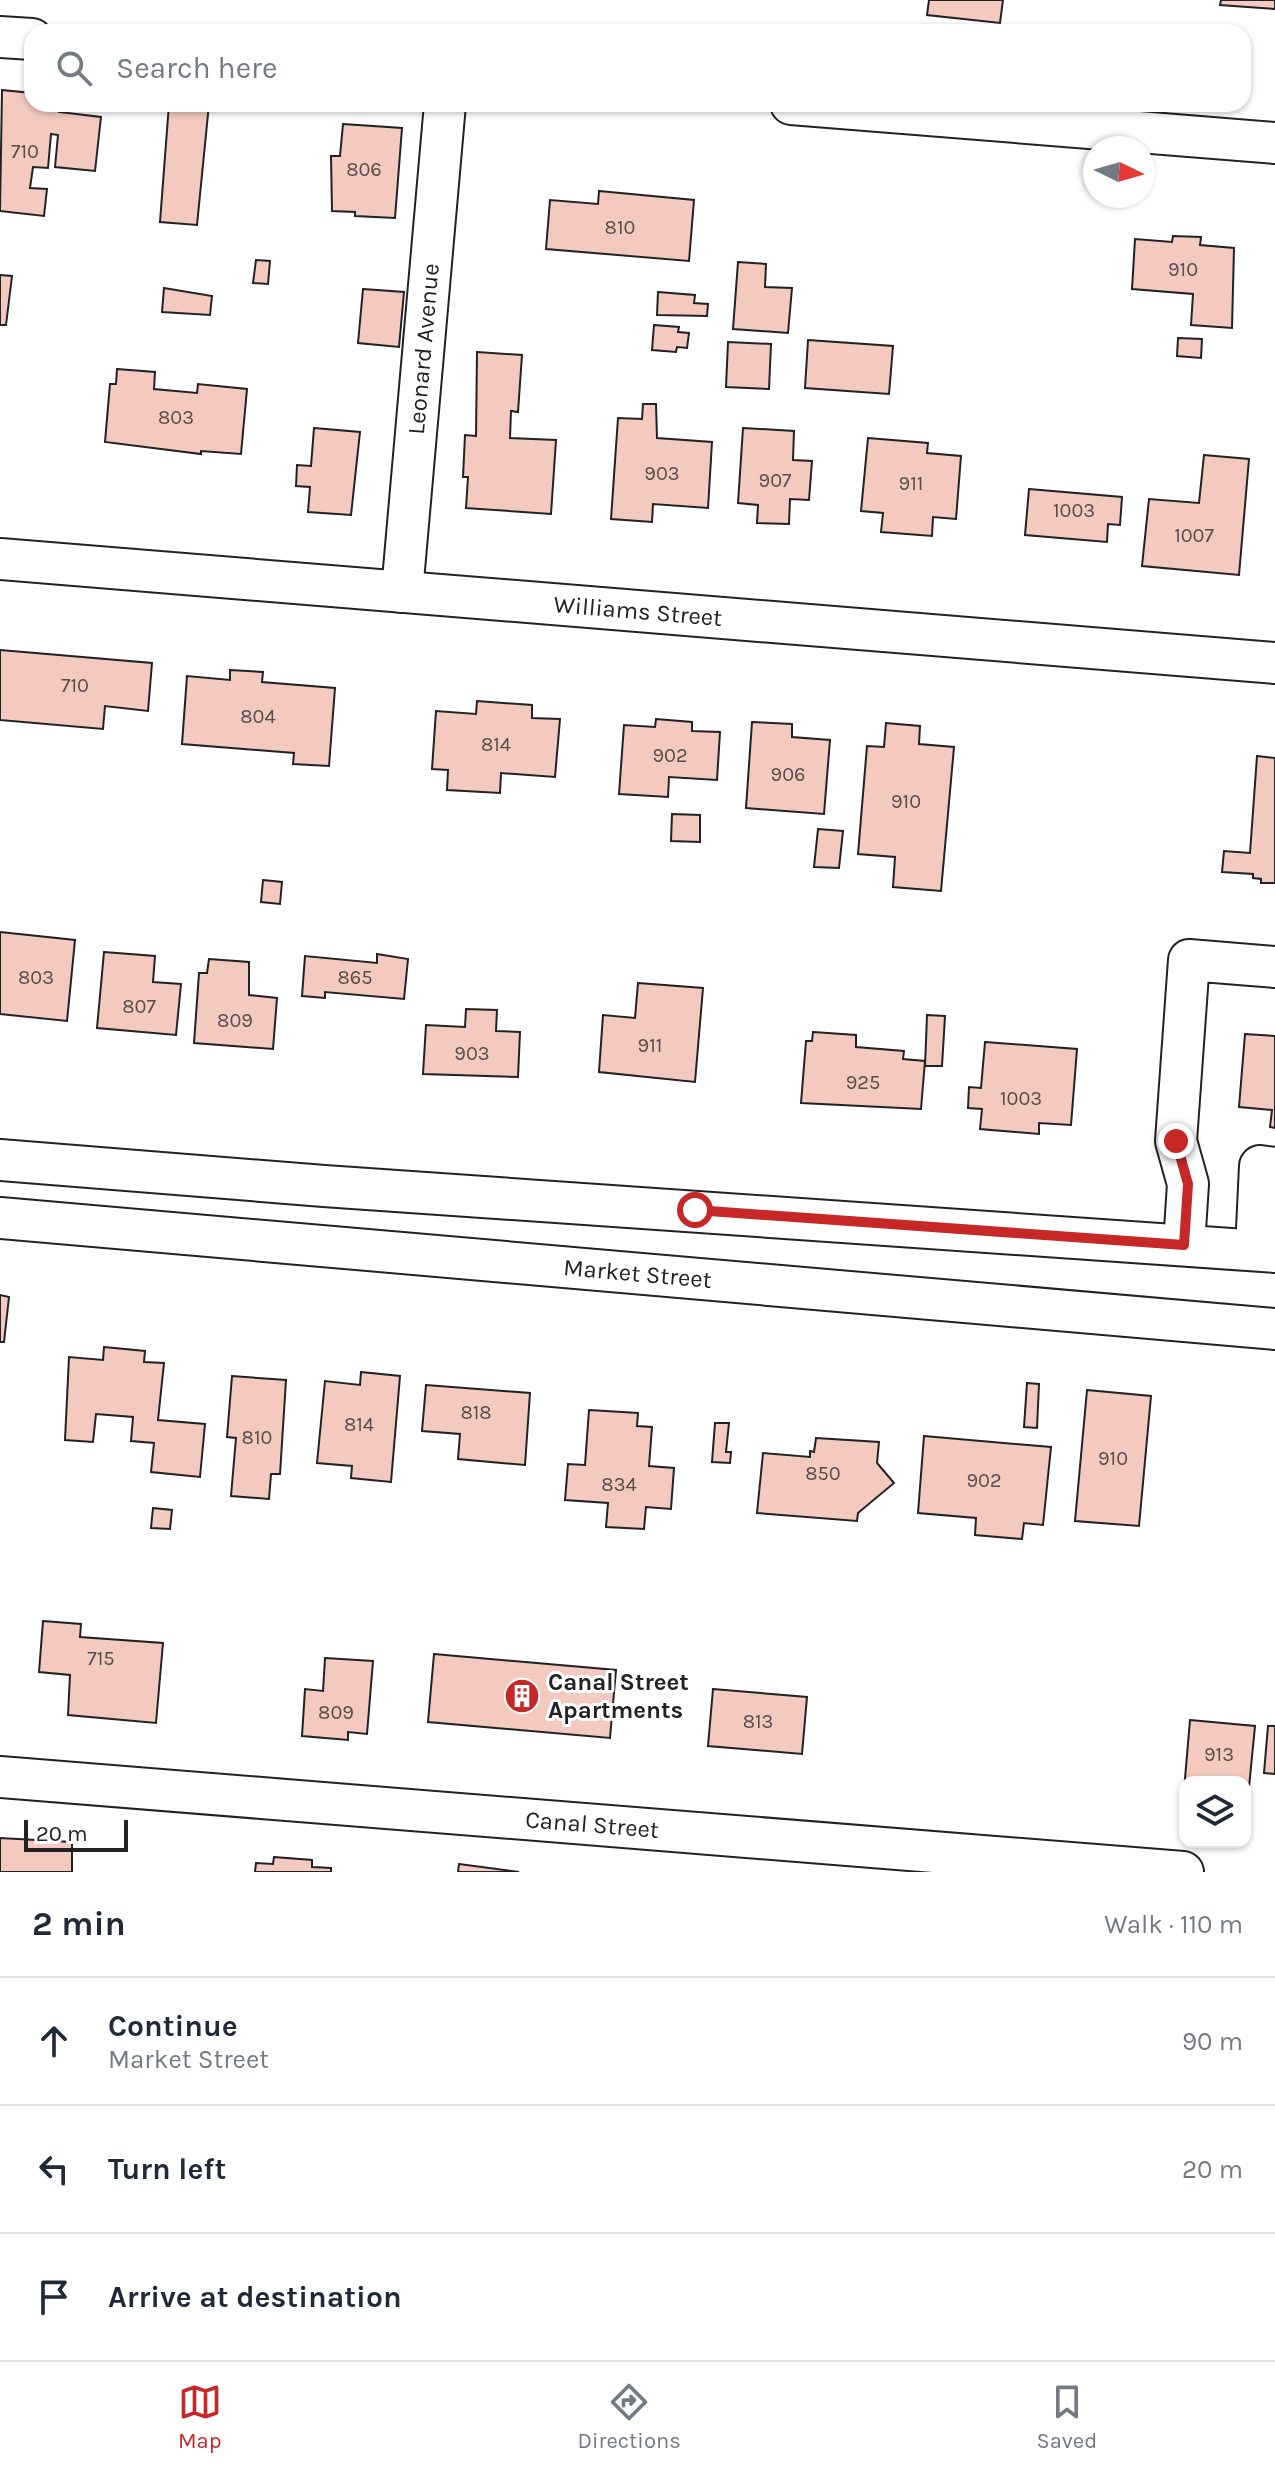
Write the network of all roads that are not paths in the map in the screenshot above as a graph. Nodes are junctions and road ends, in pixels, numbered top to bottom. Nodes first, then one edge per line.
1 (0, 37) edge
2 (24, 38) edge
3 (444, 112) edge
4 (890, 112) edge
5 (1275, 143) edge
6 (0, 559) edge
7 (402, 592) junction
8 (1275, 663) edge
9 (1275, 967) edge
10 (0, 1160) edge
11 (1275, 1168) edge
12 (0, 1218) edge
13 (1184, 1245) junction
14 (1266, 1251) edge
15 (1275, 1329) edge
16 (0, 1777) edge
17 (1183, 1872) edge

1 - 2 street
3 - 7 street, Leonard Avenue
4 - 5 street
6 - 7 street, Williams Street
7 - 8 street, Williams Street
9 - 13 street
10 - 13 street
11 - 14 street
12 - 15 street, Market Street
13 - 14 street
16 - 17 street, Canal Street

